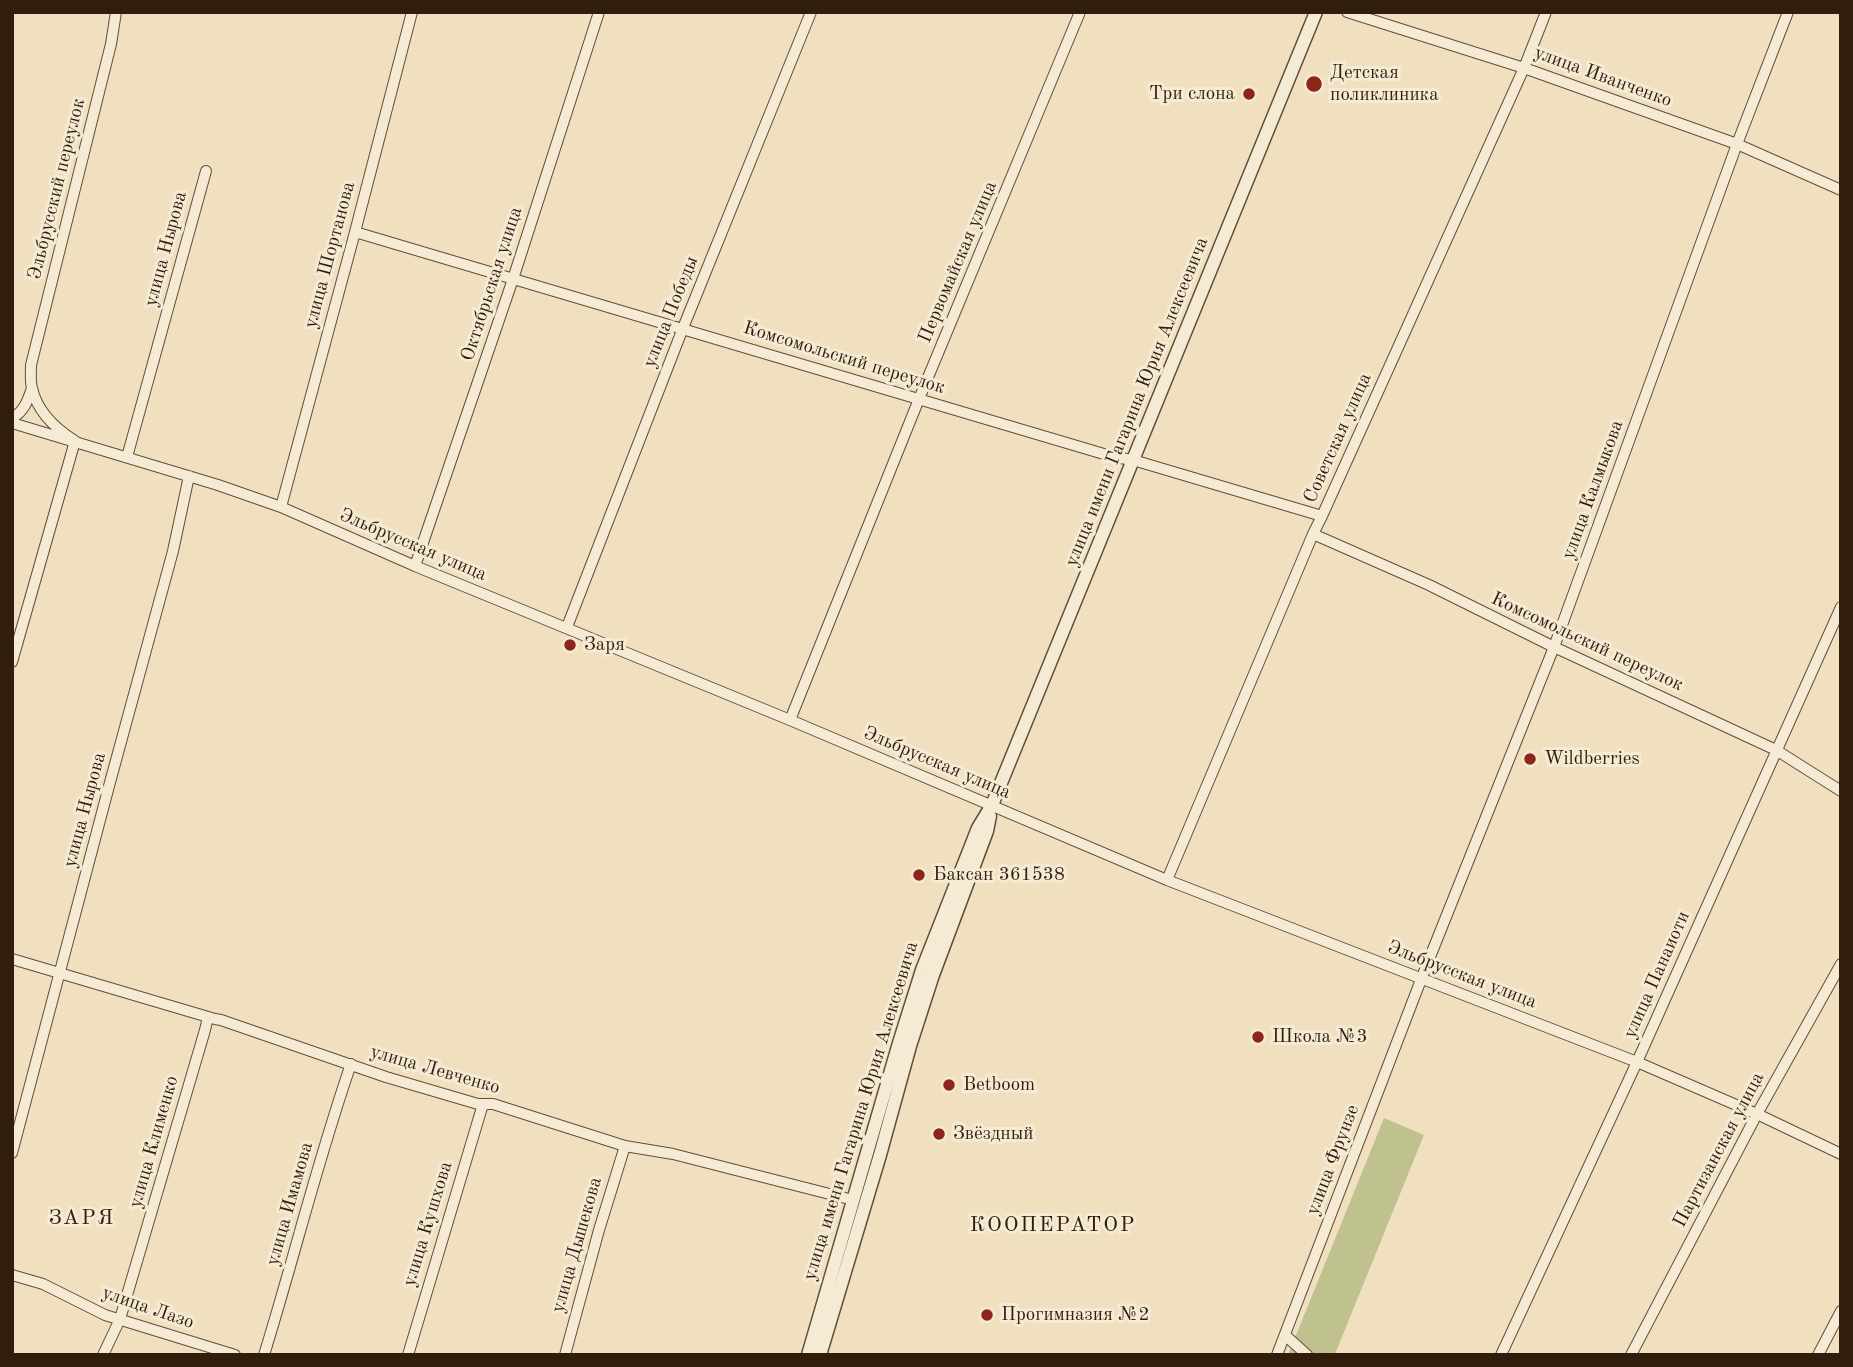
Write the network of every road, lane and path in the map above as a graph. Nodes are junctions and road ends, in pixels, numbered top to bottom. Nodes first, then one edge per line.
1 (116, 12) edge
2 (412, 12) edge
3 (599, 12) edge
4 (811, 12) edge
5 (1080, 12) edge
6 (1316, 12) edge
7 (1347, 12) edge
8 (1546, 12) edge
9 (1788, 12) edge
10 (1524, 68) junction
11 (1737, 144) junction
12 (205, 171) dead end
13 (1841, 190) edge
14 (355, 232) junction
15 (513, 279) junction
16 (683, 328) junction
17 (32, 388) junction
18 (919, 399) junction
19 (12, 418) edge
20 (12, 424) edge
21 (75, 441) junction
22 (127, 457) junction
23 (1133, 460) junction
24 (189, 476) junction
25 (281, 507) junction
26 (1322, 516) junction
27 (1313, 534) junction
28 (415, 566) junction
29 (1841, 607) edge
30 (566, 627) junction
31 (1554, 648) junction
32 (12, 662) edge
33 (790, 720) junction
34 (1776, 750) junction
35 (1841, 791) edge
36 (992, 805) junction
37 (1167, 880) junction
38 (12, 960) edge
39 (1841, 964) edge
40 (60, 973) junction
41 (1422, 977) junction
42 (208, 1017) junction
43 (1637, 1062) junction
44 (351, 1064) junction
45 (483, 1104) junction
46 (1757, 1114) junction
47 (625, 1146) junction
48 (12, 1153) edge
49 (1841, 1154) edge
50 (853, 1200) junction
51 (12, 1275) edge
52 (1841, 1311) edge
53 (120, 1319) junction
54 (1285, 1335) junction
55 (103, 1355) edge
56 (235, 1355) edge
57 (264, 1355) edge
58 (408, 1355) edge
59 (565, 1355) edge
60 (808, 1355) edge
61 (820, 1355) edge
62 (1277, 1355) edge
63 (1307, 1355) edge
64 (1501, 1355) edge
65 (1631, 1355) edge
66 (1818, 1355) edge

1 - 17 street, Эльбрусский переулок
2 - 14 street, улица Шортанова
3 - 15 street, Октябрьская улица
4 - 16 street, улица Победы
5 - 18 street, Первомайская улица
6 - 23 street, улица имени Гагарина Юрия Алексеевича
7 - 10 street, улица Иванченко
8 - 10 street, Советская улица
9 - 11 street, улица Калмыкова
10 - 11 street, улица Иванченко
10 - 26 street, Советская улица
11 - 13 street, улица Иванченко
11 - 31 street, улица Калмыкова
12 - 22 street, улица Нырова
14 - 15 street, Комсомольский переулок
14 - 25 street, улица Шортанова
15 - 16 street, Комсомольский переулок
15 - 28 street, Октябрьская улица
16 - 18 street, Комсомольский переулок
16 - 30 street, улица Победы
17 - 19 street
17 - 21 street
18 - 23 street, Комсомольский переулок
18 - 33 street, Первомайская улица
20 - 21 street, Эльбрусская улица
21 - 22 street, Эльбрусская улица
21 - 32 street
22 - 24 street, Эльбрусская улица
23 - 26 street, Комсомольский переулок
23 - 36 street, улица имени Гагарина Юрия Алексеевича
24 - 25 street, Эльбрусская улица
24 - 40 street, улица Нырова
25 - 28 street, Эльбрусская улица
26 - 27 street, Советская улица
27 - 31 street, Комсомольский переулок
27 - 37 street, Советская улица
28 - 30 street, Эльбрусская улица
29 - 34 street, улица Панаиоти
30 - 33 street, Эльбрусская улица
31 - 34 street, Комсомольский переулок
31 - 41 street, улица Калмыкова
33 - 36 street, Эльбрусская улица
34 - 35 street, Комсомольский переулок
34 - 43 street, улица Панаиоти
36 - 37 street, Эльбрусская улица
36 - 50 street, улица имени Гагарина Юрия Алексеевича
36 - 61 street, улица имени Гагарина Юрия Алексеевича
37 - 41 street, Эльбрусская улица
38 - 40 street, улица Левченко
39 - 46 street, Партизанская улица
40 - 42 street, улица Левченко
40 - 48 street, улица Нырова
41 - 43 street, Эльбрусская улица
41 - 54 street, улица Фрунзе
42 - 44 street, улица Левченко
42 - 53 street, улица Клименко
43 - 46 street, Эльбрусская улица
43 - 64 street, улица Панаиоти
44 - 45 street, улица Левченко
44 - 57 street, улица Имамова
45 - 47 street, улица Левченко
45 - 58 street, улица Кушхова
46 - 49 street, Эльбрусская улица
46 - 65 street, Партизанская улица
47 - 50 street, улица Левченко
47 - 59 street, улица Дышекова
50 - 60 street, улица имени Гагарина Юрия Алексеевича
51 - 53 street, улица Лазо
52 - 66 street
53 - 55 street, улица Клименко
53 - 56 street, улица Лазо
54 - 62 street, улица Фрунзе
54 - 63 street

